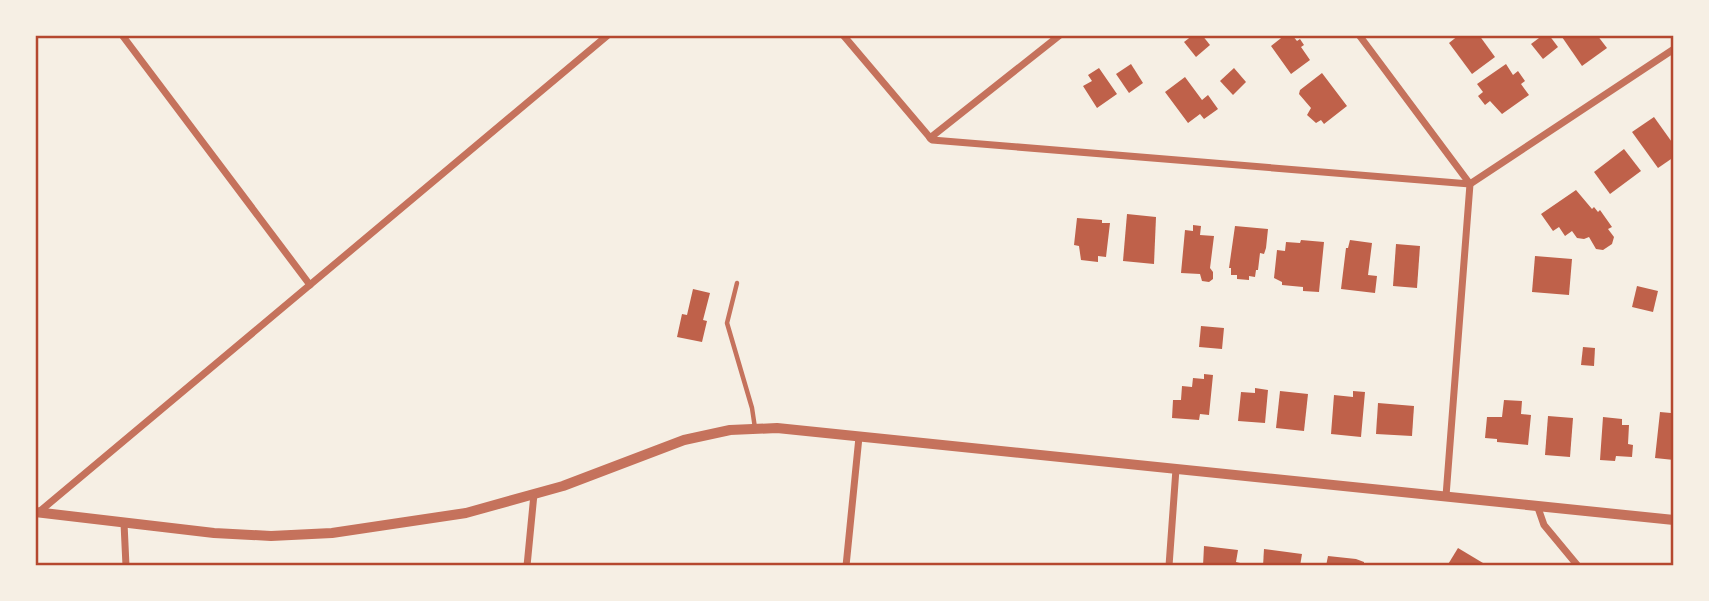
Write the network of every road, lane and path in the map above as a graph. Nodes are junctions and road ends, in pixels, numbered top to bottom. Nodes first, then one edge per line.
1 (608, 35) edge
2 (843, 35) edge
3 (1060, 35) edge
4 (1359, 35) edge
5 (127, 37) edge
6 (1674, 49) edge
7 (930, 138) junction
8 (1471, 184) junction
9 (737, 283) dead end
10 (310, 285) junction
11 (755, 429) junction
12 (859, 437) junction
13 (1176, 469) junction
14 (534, 494) junction
15 (1446, 496) junction
16 (1537, 505) junction
17 (37, 512) edge
18 (1674, 520) edge
19 (124, 523) junction
20 (126, 566) edge
21 (527, 566) edge
22 (846, 566) edge
23 (1169, 566) edge
24 (1578, 566) edge

1 - 10 street
2 - 7 street
3 - 7 street
4 - 8 street
5 - 10 street
6 - 8 street
7 - 8 street
8 - 15 street
9 - 11 lane
10 - 17 street
11 - 12 street
11 - 14 street
12 - 13 street
12 - 22 street
13 - 15 street
13 - 23 street
14 - 19 street
14 - 21 street
15 - 16 street
16 - 18 street
16 - 24 street
17 - 19 street
19 - 20 street

